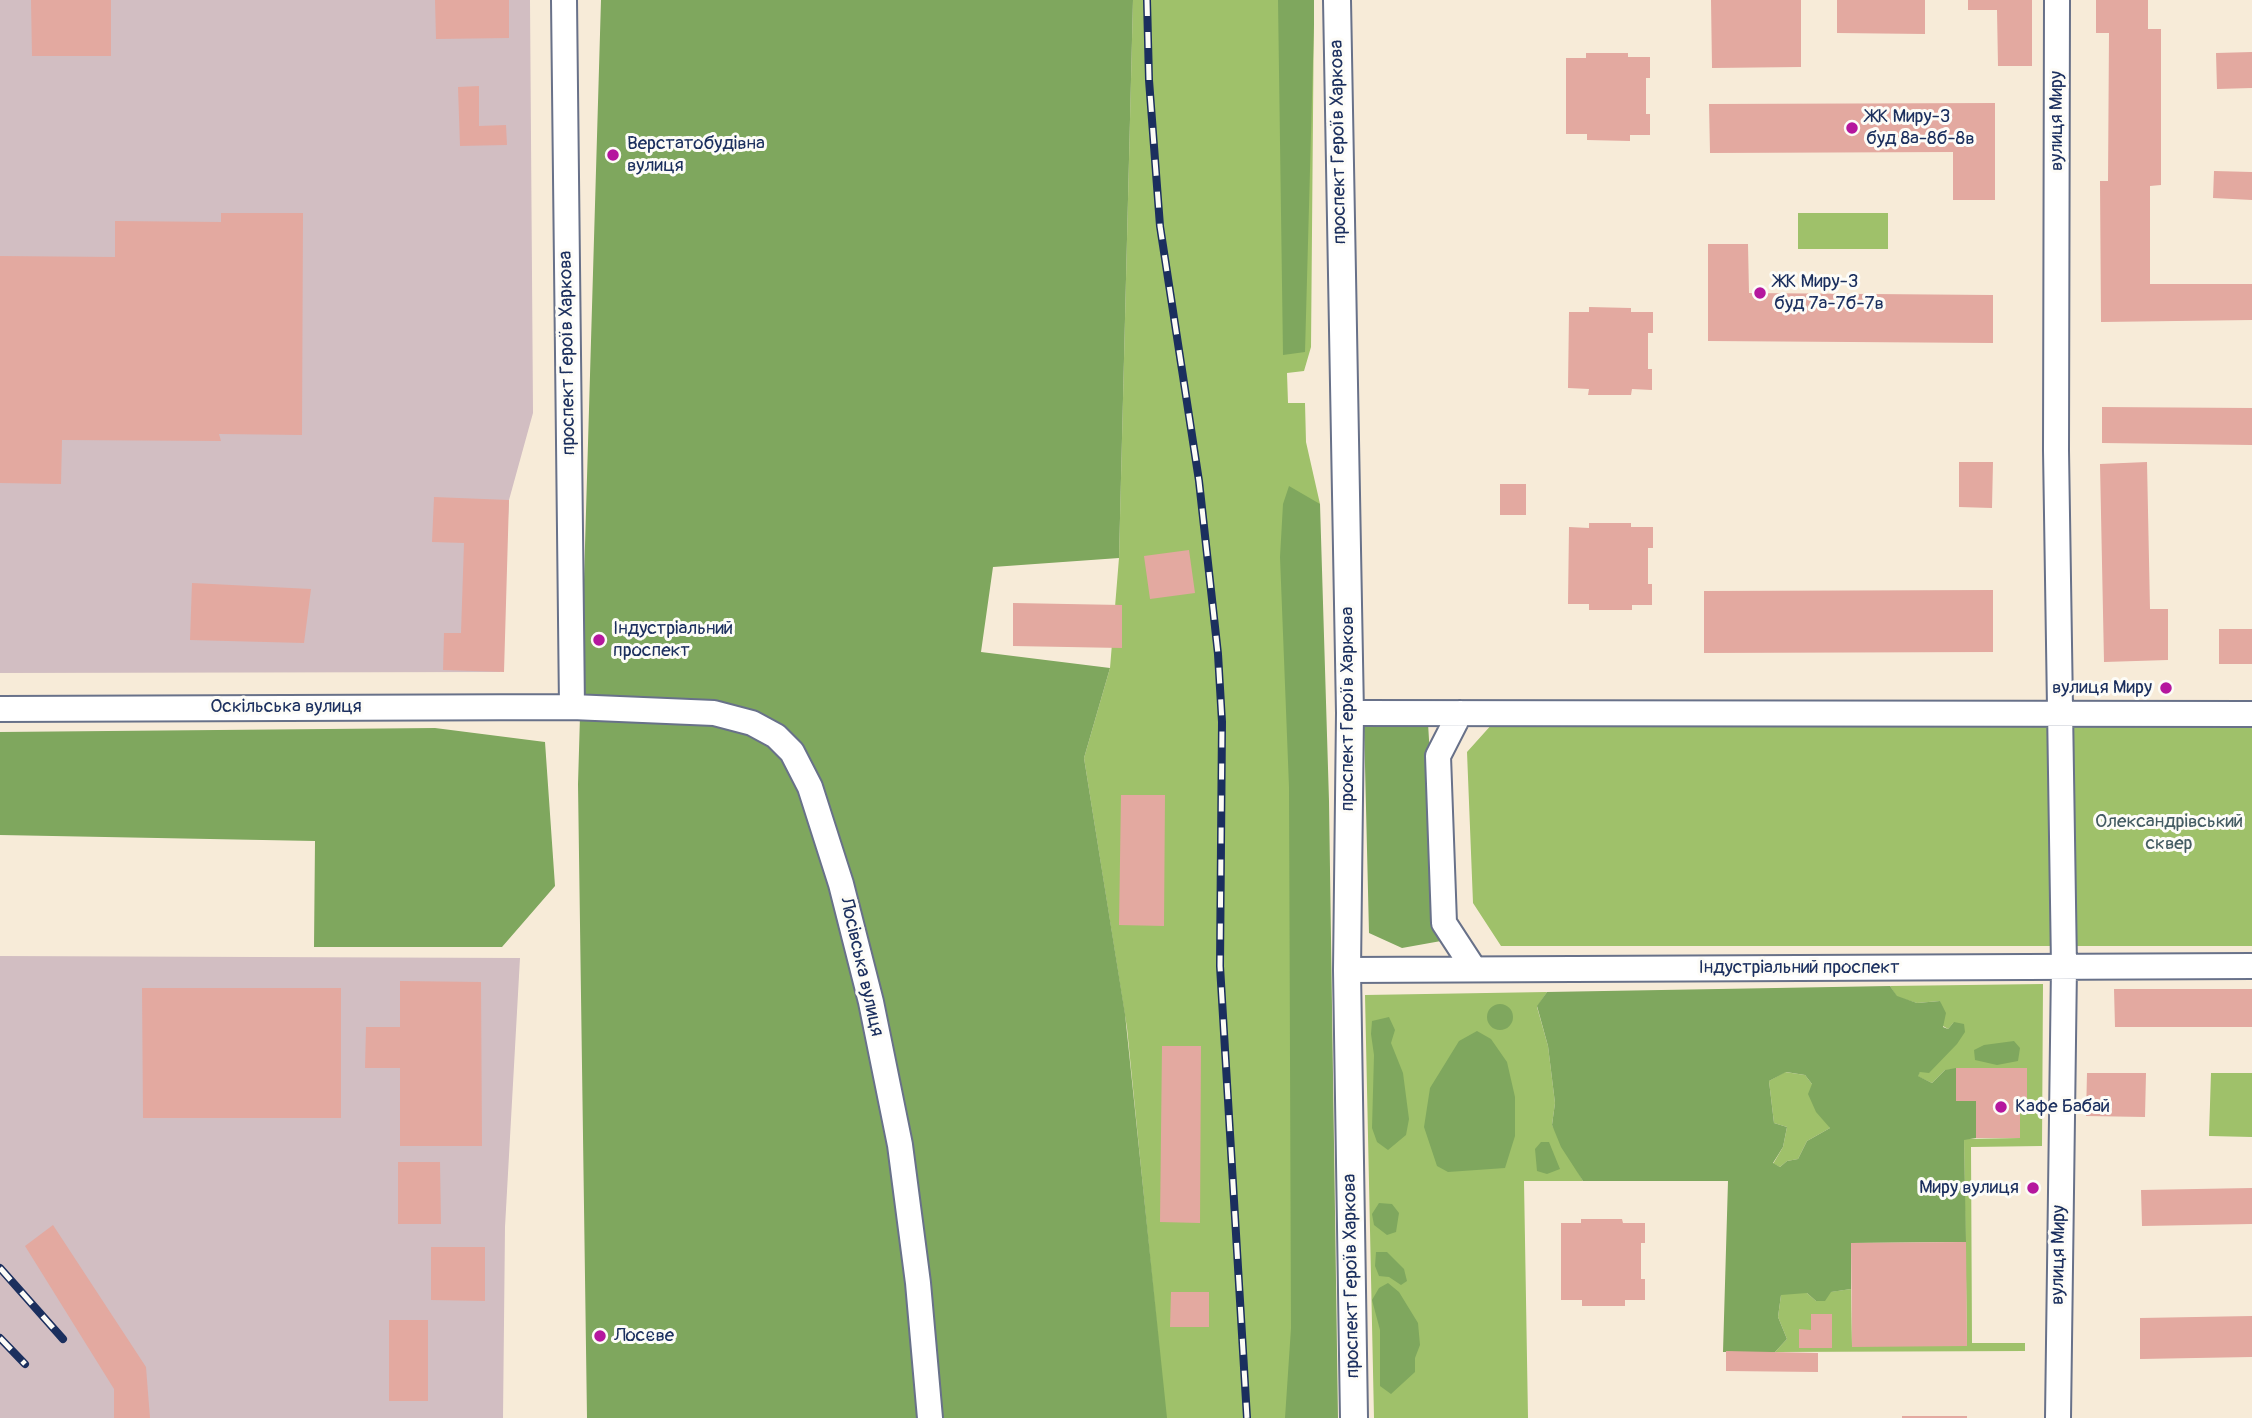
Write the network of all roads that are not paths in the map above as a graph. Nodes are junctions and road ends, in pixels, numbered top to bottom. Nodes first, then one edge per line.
1 (564, 0) edge
2 (1337, 0) edge
3 (2057, 0) edge
4 (572, 707) junction
5 (0, 709) edge
6 (1350, 713) junction
7 (1460, 713) junction
8 (2060, 714) junction
9 (2252, 714) edge
10 (2064, 966) junction
11 (2252, 966) edge
12 (1474, 969) junction
13 (1347, 970) junction
14 (930, 1418) edge
15 (1354, 1418) edge
16 (2058, 1418) edge

1 - 4 street, проспект Героїв Харкова
2 - 6 main road, проспект Героїв Харкова
3 - 8 street, вулиця Миру
4 - 5 street, Оскільська вулиця
4 - 14 street, Лосівська вулиця
6 - 7 street
6 - 13 main road, проспект Героїв Харкова
7 - 8 street
7 - 12 street
8 - 9 street
8 - 10 street, вулиця Миру
10 - 11 street, Індустріальний проспект
10 - 12 street, Індустріальний проспект
10 - 16 street, вулиця Миру
12 - 13 street, Індустріальний проспект
13 - 15 main road, проспект Героїв Харкова

